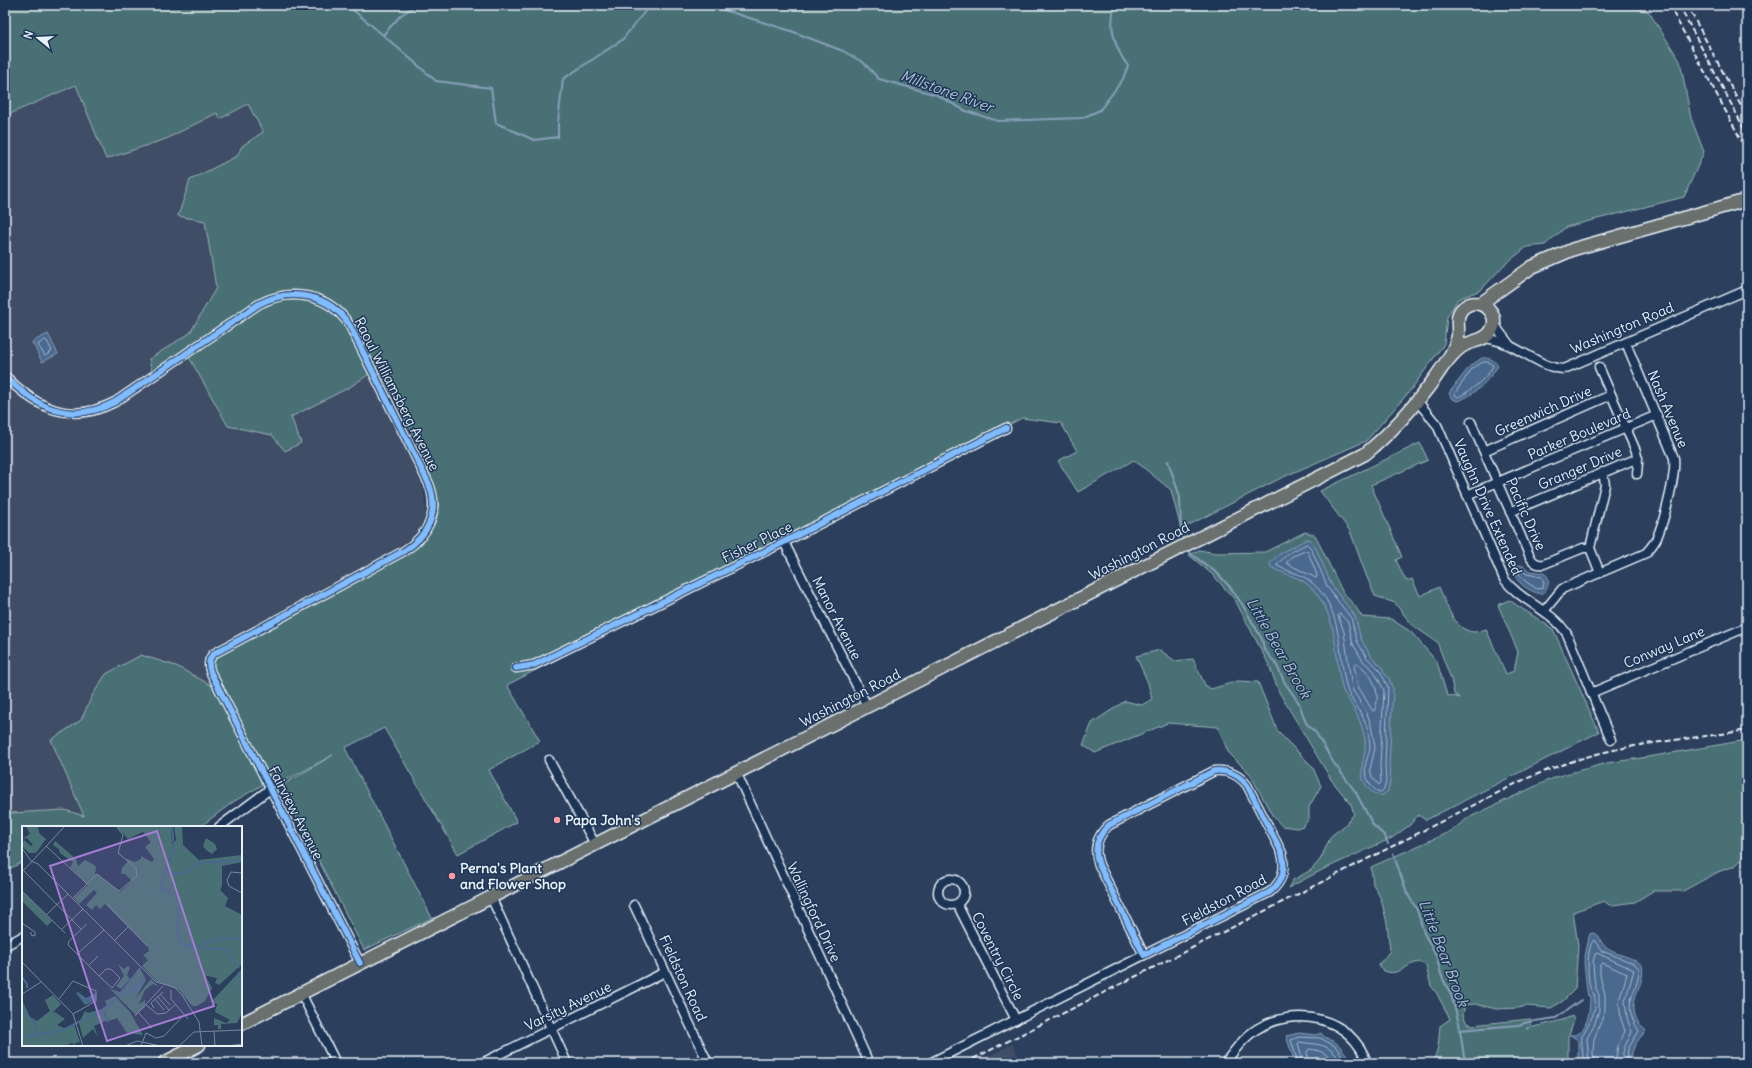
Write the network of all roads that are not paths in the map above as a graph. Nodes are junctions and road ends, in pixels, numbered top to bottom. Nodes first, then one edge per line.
1 (1747, 200) edge
2 (1518, 277) junction
3 (1746, 293) edge
4 (1480, 304) junction
5 (1494, 319) junction
6 (1458, 328) junction
7 (1481, 339) junction
8 (1626, 343) junction
9 (1510, 344) junction
10 (1445, 364) junction
11 (1599, 367) dead end
12 (5, 376) edge
13 (1612, 395) junction
14 (1418, 402) junction
15 (1657, 415) junction
16 (1472, 422) dead end
17 (1006, 428) dead end
18 (1626, 428) junction
19 (1484, 451) junction
20 (1638, 458) junction
21 (1603, 472) junction
22 (1637, 474) dead end
23 (1498, 481) junction
24 (1467, 495) junction
25 (1510, 512) junction
26 (784, 542) junction
27 (1590, 548) junction
28 (1600, 573) junction
29 (1544, 611) junction
30 (1747, 627) edge
31 (516, 668) dead end
32 (211, 673) joint
33 (1591, 692) junction
34 (867, 706) junction
35 (1611, 740) dead end
36 (549, 760) dead end
37 (736, 772) junction
38 (270, 789) junction
39 (220, 826) edge
40 (595, 844) junction
41 (491, 896) junction
42 (957, 904) dead end
43 (634, 905) dead end
44 (22, 937) edge
45 (5, 946) edge
46 (1144, 955) junction
47 (360, 963) junction
48 (665, 972) junction
49 (301, 993) junction
50 (1016, 1020) junction
51 (242, 1023) edge
52 (552, 1028) junction
53 (197, 1046) edge
54 (164, 1063) edge
55 (336, 1063) edge
56 (482, 1063) edge
57 (567, 1063) edge
58 (708, 1063) edge
59 (869, 1063) edge
60 (930, 1063) edge
61 (1225, 1063) edge
62 (1367, 1063) edge

1 - 2 main road, Washington Road
2 - 4 main road, Washington Road
2 - 5 main road
3 - 8 street, Washington Road
4 - 5 main road
4 - 6 main road, Washington Road
5 - 7 main road
5 - 9 street, Washington Road
6 - 7 main road
6 - 10 main road, Washington Road
7 - 9 street, Washington Road
7 - 10 main road, Washington Road
8 - 9 street, Washington Road
8 - 15 street, Nash Avenue
10 - 14 main road, Washington Road
11 - 13 street
12 - 32 street, Raoul Williamsberg Avenue
13 - 18 street
13 - 19 street, Greenwich Drive
14 - 24 street, Vaughn Drive Extended
14 - 34 main road, Washington Road
15 - 18 street, Parker Boulevard
15 - 28 street, Nash Avenue
16 - 19 street, Pacific Drive
17 - 26 street, Fisher Place
18 - 20 street
18 - 23 street, Parker Boulevard
19 - 23 street, Pacific Drive
20 - 21 street, Granger Drive
20 - 22 street
21 - 25 street, Granger Drive
21 - 27 street
23 - 24 street, Parker Boulevard
23 - 25 street, Pacific Drive
24 - 29 street, Vaughn Drive Extended
25 - 27 street, Pacific Drive
26 - 31 street, Fisher Place
26 - 34 street, Manor Avenue
27 - 28 street
28 - 29 street, Nash Avenue
29 - 33 street, Vaughn Drive Extended
30 - 33 street, Conway Lane
32 - 38 street, Fairview Avenue
33 - 35 street, Vaughn Drive Extended
34 - 37 main road, Washington Road
36 - 40 street
37 - 40 main road, Washington Road
37 - 59 street, Wallingford Drive
38 - 39 street
38 - 47 street, Fairview Avenue
40 - 41 main road, Washington Road
41 - 47 main road, Washington Road
41 - 52 street
42 - 50 street, Coventry Circle
43 - 48 street, Fieldston Road
44 - 45 street
46 - 46 street, Fieldston Road
46 - 50 street, Fieldston Road
47 - 49 main road, Washington Road
48 - 52 street, Varsity Avenue
48 - 58 street, Fieldston Road
49 - 51 main road, Washington Road
49 - 55 street
50 - 60 street, Fieldston Road
52 - 56 street, Varsity Avenue
52 - 57 street
53 - 54 main road
61 - 62 street

